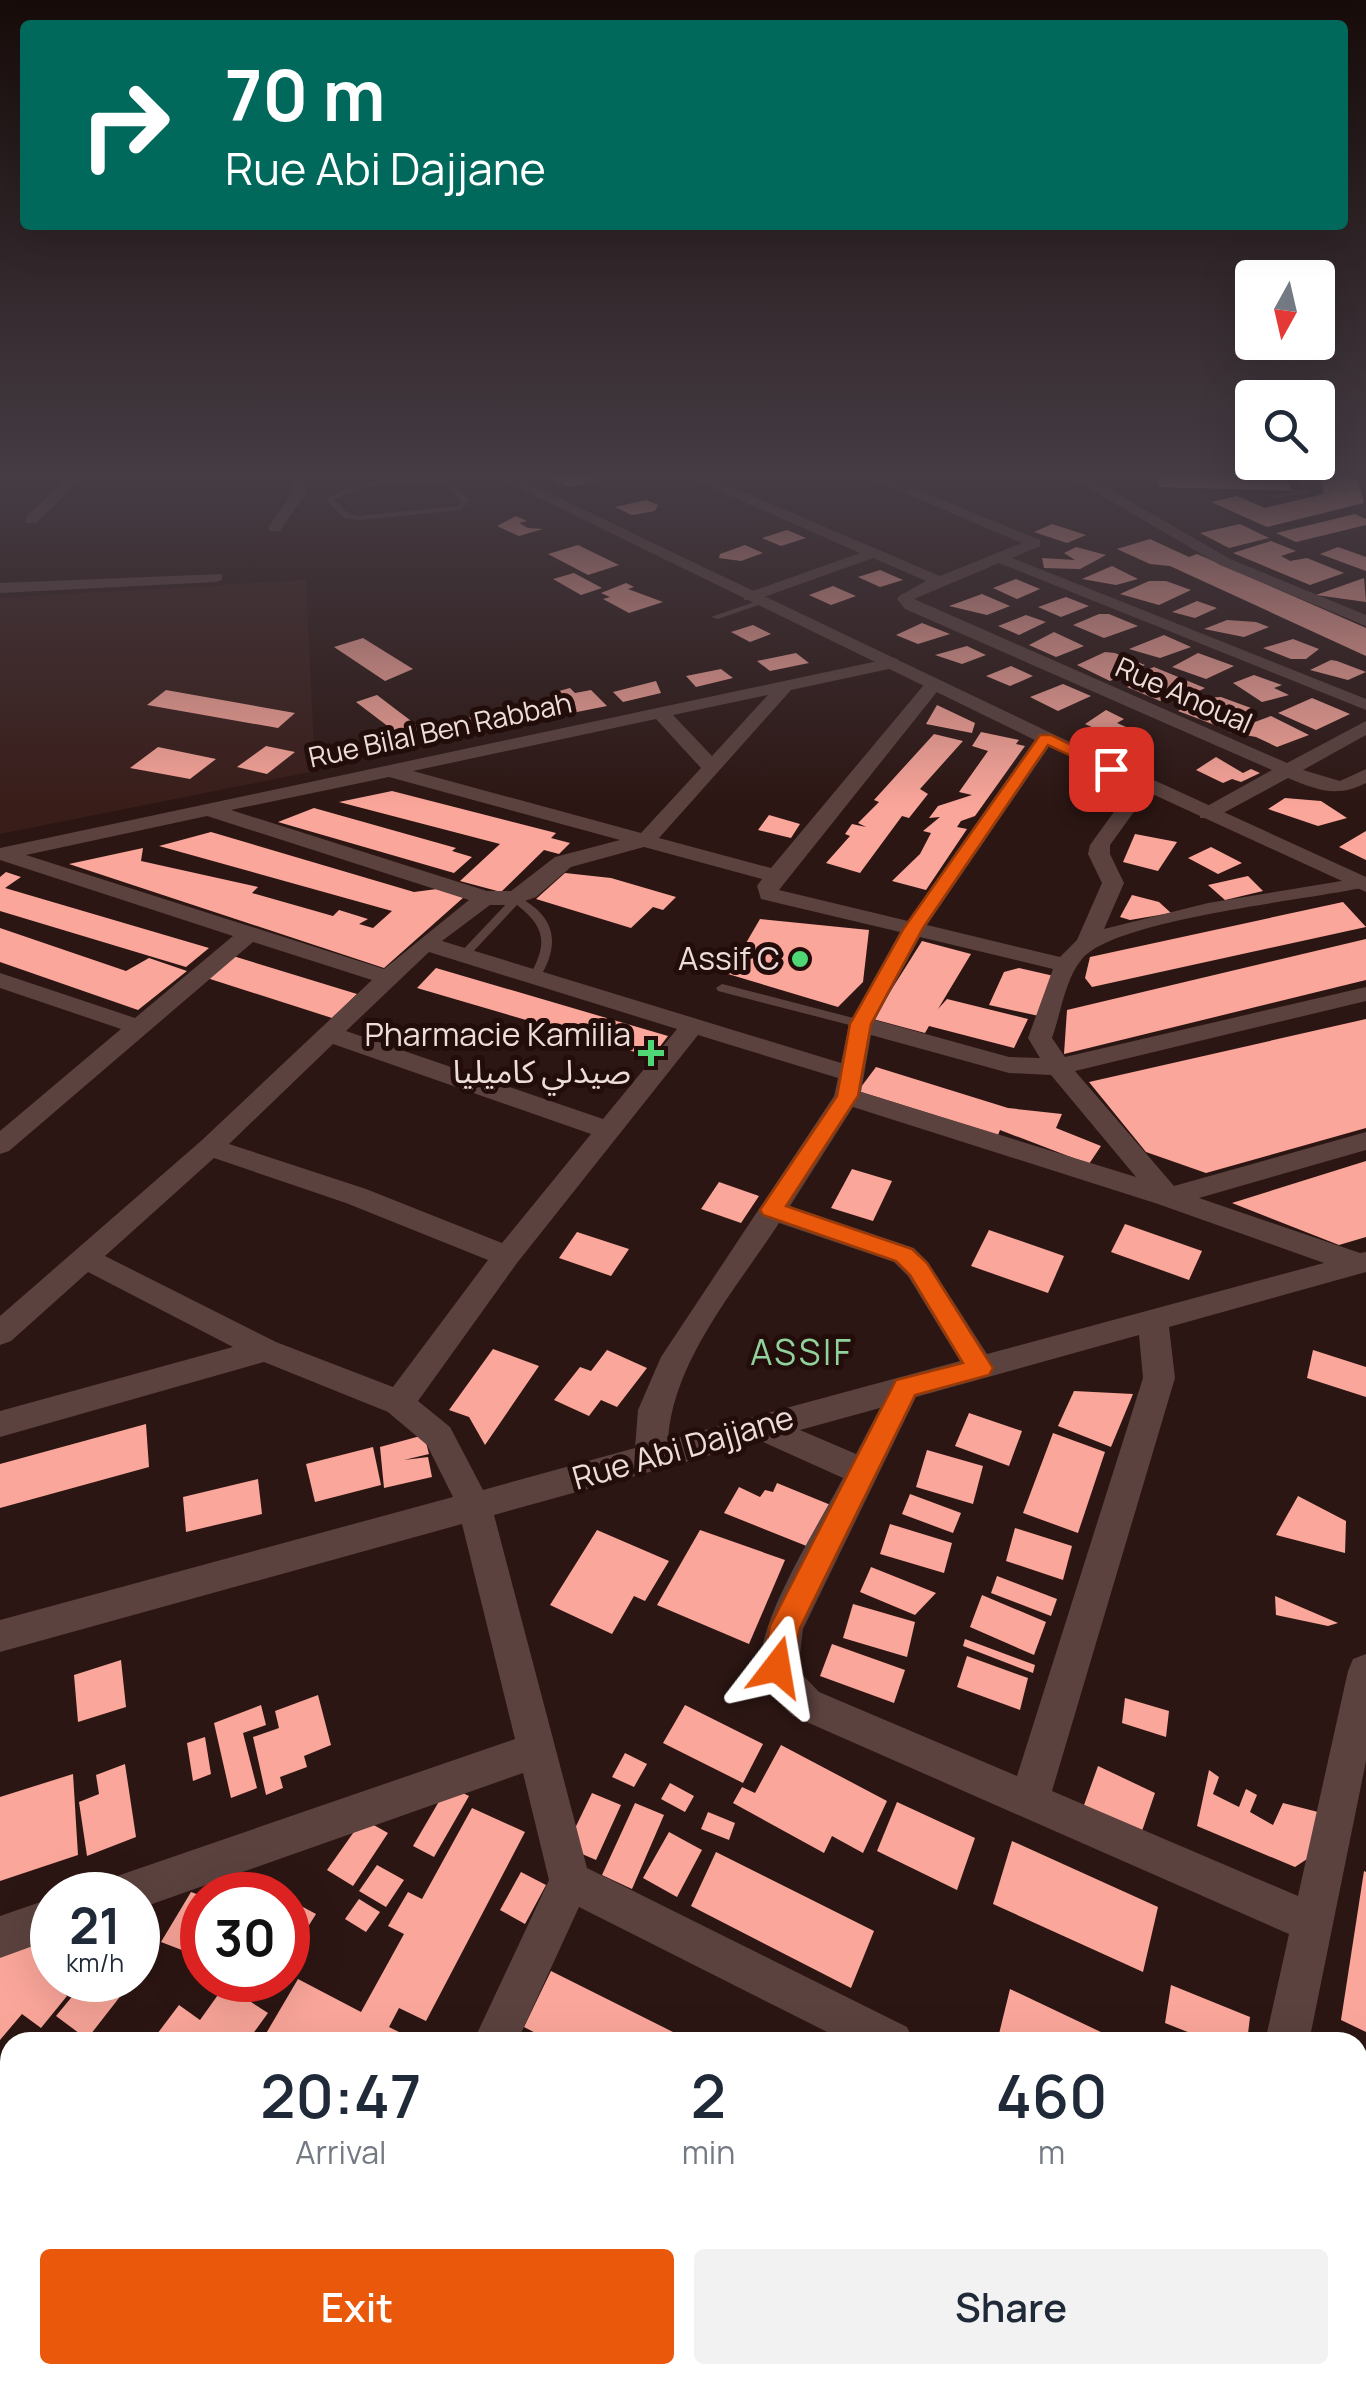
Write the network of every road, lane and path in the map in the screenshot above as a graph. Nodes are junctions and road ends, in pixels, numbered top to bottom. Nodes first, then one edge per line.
1 (62, 585) edge
2 (727, 585) edge
3 (794, 585) edge
4 (931, 585) edge
5 (1069, 585) edge
6 (1281, 585) edge
7 (4, 588) edge
8 (757, 600) junction
9 (715, 618) dead end
10 (1366, 621) edge
11 (892, 664) junction
12 (934, 684) junction
13 (783, 689) junction
14 (1366, 705) edge
15 (658, 711) junction
16 (1366, 727) edge
17 (1046, 738) junction
18 (713, 769) junction
19 (1283, 769) junction
20 (389, 771) junction
21 (1366, 775) edge
22 (1144, 784) junction
23 (204, 808) junction
24 (1207, 814) junction
25 (646, 840) junction
26 (0, 854) edge
27 (775, 876) junction
28 (1363, 884) edge
29 (486, 898) junction
30 (514, 899) junction
31 (914, 928) junction
32 (249, 934) junction
33 (1088, 940) junction
34 (426, 943) junction
35 (464, 955) junction
36 (1067, 966) junction
37 (535, 977) junction
38 (389, 978) junction
39 (0, 980) edge
40 (722, 988) dead end
41 (1366, 994) edge
42 (860, 1024) junction
43 (692, 1026) junction
44 (142, 1028) junction
45 (330, 1034) junction
46 (1058, 1066) junction
47 (849, 1085) junction
48 (606, 1130) junction
49 (1366, 1141) edge
50 (0, 1145) edge
51 (210, 1147) junction
52 (1168, 1198) junction
53 (771, 1210) junction
54 (507, 1256) junction
55 (85, 1258) junction
56 (1362, 1263) edge
57 (1153, 1320) junction
58 (0, 1332) edge
59 (265, 1350) junction
60 (980, 1368) junction
61 (906, 1387) junction
62 (399, 1403) junction
63 (0, 1424) edge
64 (758, 1426) junction
65 (651, 1455) junction
66 (864, 1473) junction
67 (475, 1507) junction
68 (0, 1636) edge
69 (1366, 1671) edge
70 (538, 1750) junction
71 (1356, 1769) edge
72 (1030, 1798) junction
73 (160, 1881) edge
74 (570, 1881) junction
75 (1310, 1922) junction
76 (30, 1927) edge
77 (0, 1937) edge
78 (500, 2032) edge
79 (872, 2032) edge
80 (1289, 2032) edge

1 - 7 street
2 - 8 street
3 - 8 street
4 - 19 street, Rue Anoual
5 - 14 street
6 - 10 street
8 - 9 lane
8 - 11 street
11 - 12 street
11 - 13 street, Rue Bilal Ben Rabbah
12 - 17 street
12 - 27 street
13 - 15 street, Rue Bilal Ben Rabbah
13 - 18 street
15 - 18 street
15 - 20 street, Rue Bilal Ben Rabbah
16 - 19 street
17 - 22 street
17 - 31 street
18 - 25 street
19 - 21 street, Rue Anoual
19 - 24 street
20 - 23 street, Rue Bilal Ben Rabbah
20 - 25 street
22 - 24 street
22 - 33 street
23 - 26 street, Rue Bilal Ben Rabbah
23 - 29 street
24 - 28 street
25 - 27 street
25 - 30 street
26 - 32 street
27 - 31 street
28 - 33 street
29 - 30 street
29 - 34 street
30 - 35 lane
30 - 37 lane
31 - 36 street
31 - 42 street
32 - 38 street
32 - 44 street
33 - 36 street
34 - 35 street
34 - 38 street
35 - 37 street
36 - 46 street
37 - 43 street
38 - 45 street
39 - 44 street
40 - 42 lane
41 - 46 street
42 - 46 street
42 - 47 street
43 - 47 street
43 - 48 street
44 - 50 street
45 - 48 street
45 - 51 street
46 - 52 street
47 - 52 street
47 - 53 street
48 - 54 street
49 - 52 street
51 - 54 street
51 - 55 street
52 - 56 street
53 - 60 street
53 - 65 street
54 - 62 street
55 - 58 street
55 - 59 street
56 - 57 street, Rue Abi Dajjane
57 - 60 street, Rue Abi Dajjane
57 - 72 street
59 - 62 street
59 - 63 street
60 - 61 street, Rue Abi Dajjane
61 - 64 street, Rue Abi Dajjane
61 - 66 street
62 - 67 street
64 - 65 street, Rue Abi Dajjane
64 - 66 street
65 - 67 street, Rue Abi Dajjane
66 - 72 street
67 - 68 street, Rue Abi Dajjane
67 - 70 street
69 - 71 street
70 - 73 street
70 - 74 street
71 - 75 street
72 - 75 street
74 - 78 street
74 - 79 street
75 - 80 street
76 - 77 street

